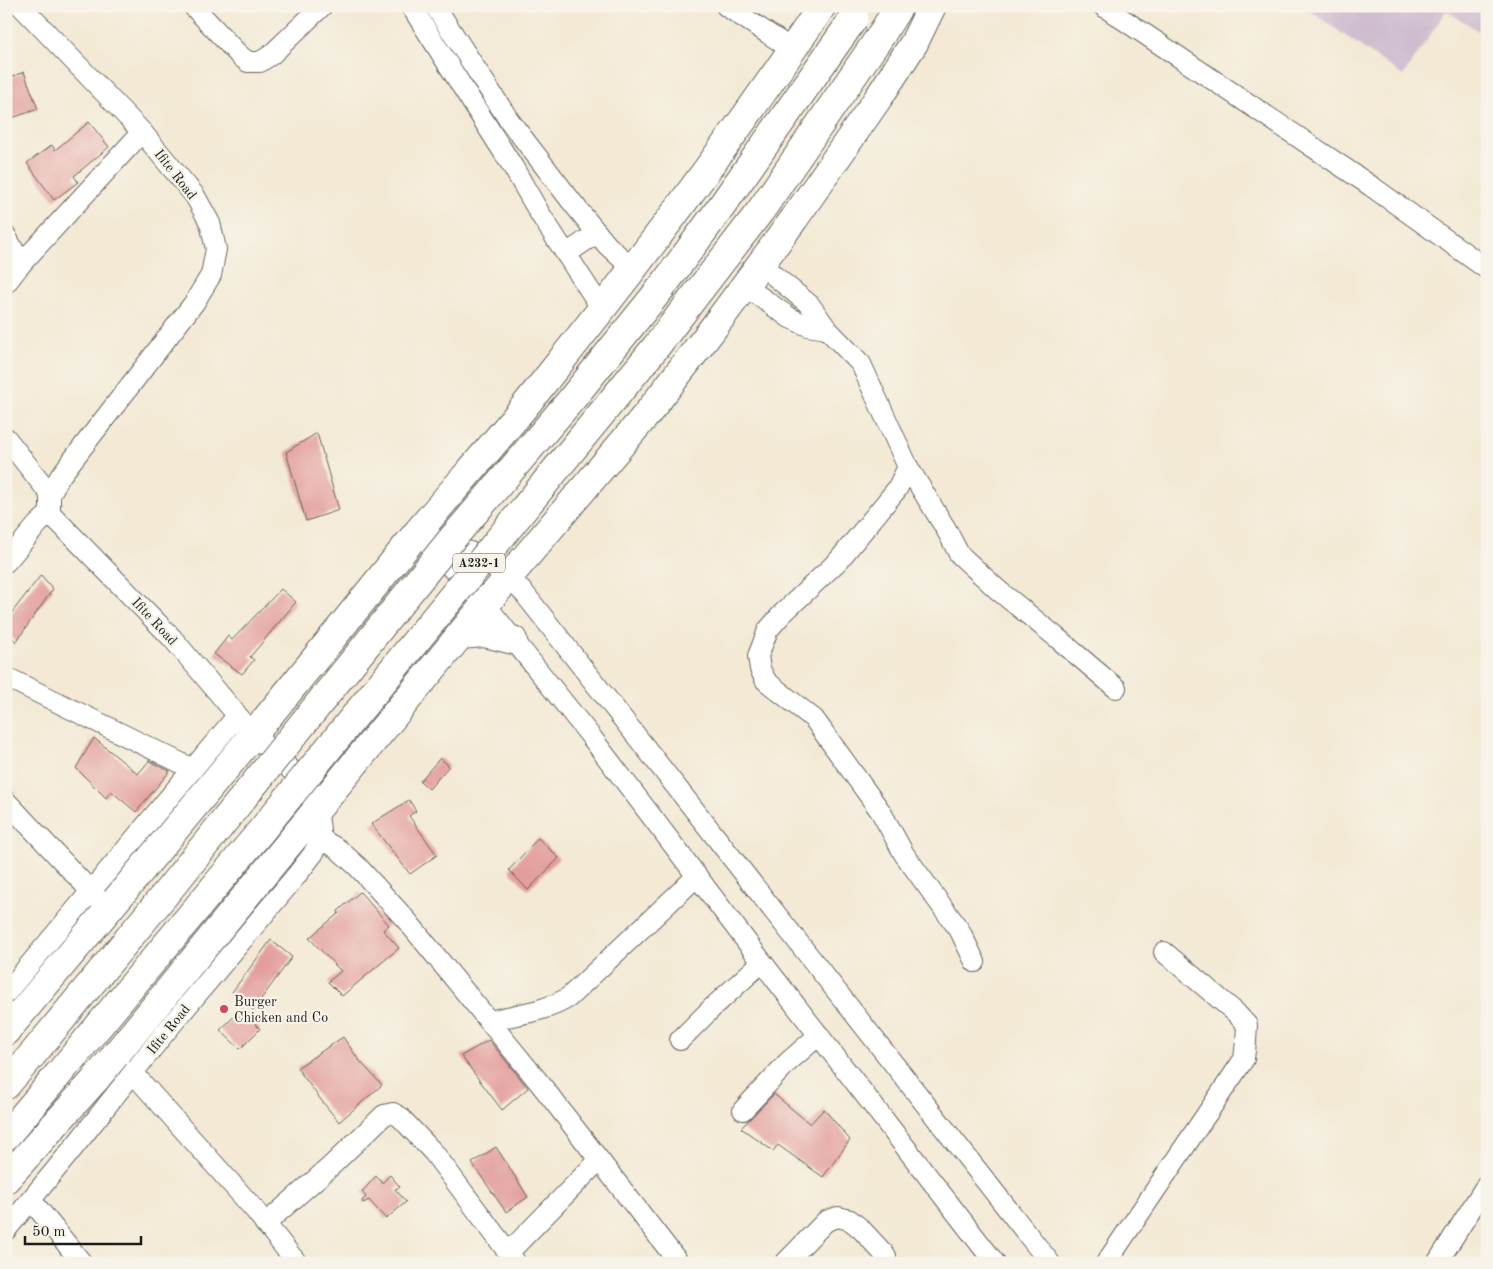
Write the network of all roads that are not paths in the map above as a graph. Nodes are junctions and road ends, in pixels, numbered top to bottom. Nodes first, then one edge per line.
1 (21, 6) edge
2 (193, 6) edge
3 (322, 6) edge
4 (412, 6) edge
5 (434, 6) edge
6 (726, 6) edge
7 (822, 6) edge
8 (900, 6) edge
9 (932, 6) edge
10 (1104, 6) edge
11 (858, 12) edge
12 (793, 50) junction
13 (142, 132) junction
14 (563, 191) junction
15 (537, 209) junction
16 (597, 233) junction
17 (6, 236) edge
18 (566, 254) junction
19 (21, 264) junction
20 (632, 269) junction
21 (1487, 269) edge
22 (753, 275) junction
23 (6, 283) edge
24 (602, 309) junction
25 (828, 329) junction
26 (6, 438) edge
27 (908, 467) junction
28 (50, 504) junction
29 (418, 532) junction
30 (6, 562) edge
31 (508, 577) junction
32 (485, 604) junction
33 (460, 635) junction
34 (513, 640) junction
35 (6, 677) edge
36 (1116, 688) dead end
37 (246, 725) junction
38 (193, 769) junction
39 (312, 799) junction
40 (6, 801) edge
41 (294, 838) junction
42 (321, 839) junction
43 (697, 876) junction
44 (100, 900) junction
45 (1164, 952) dead end
46 (762, 962) junction
47 (975, 962) dead end
48 (6, 993) edge
49 (490, 1021) junction
50 (6, 1031) edge
51 (819, 1035) junction
52 (680, 1040) dead end
53 (133, 1074) junction
54 (6, 1085) edge
55 (743, 1110) dead end
56 (6, 1136) edge
57 (599, 1160) junction
58 (6, 1179) edge
59 (1487, 1184) edge
60 (31, 1200) junction
61 (1479, 1214) edge
62 (266, 1224) junction
63 (6, 1230) edge
64 (886, 1256) dead end
65 (513, 1258) edge
66 (82, 1263) edge
67 (297, 1263) edge
68 (680, 1263) edge
69 (785, 1263) edge
70 (995, 1263) edge
71 (1050, 1263) edge
72 (1106, 1263) edge
73 (1436, 1263) edge

1 - 13 street, Ifite Road
2 - 3 street
4 - 15 street
5 - 14 street
6 - 12 street
7 - 12 highway
8 - 56 highway, A232-1, bridge
9 - 22 highway
10 - 21 street
11 - 54 highway, A232-1, bridge
12 - 20 highway
13 - 19 street
13 - 28 street, Ifite Road
14 - 15 street
14 - 16 street
15 - 18 street
16 - 18 street
16 - 20 street
17 - 19 street
18 - 24 street
19 - 23 street
20 - 24 highway
22 - 25 street
22 - 25 street
22 - 31 highway
24 - 29 highway
25 - 27 street
26 - 28 street
27 - 36 street
27 - 47 street
28 - 30 street
28 - 37 street, Ifite Road
29 - 31 street
29 - 32 street
29 - 37 highway
31 - 32 highway
31 - 71 street
32 - 33 highway
32 - 34 street
33 - 34 highway
33 - 39 highway
34 - 43 street
35 - 38 street
37 - 38 street
37 - 39 street, Ifite Road
37 - 44 highway
38 - 44 street
39 - 41 highway
39 - 42 street
40 - 44 street
41 - 42 highway
41 - 58 highway
42 - 49 street
42 - 53 street, Ifite Road
43 - 46 street
43 - 49 street
44 - 48 street
44 - 50 highway
45 - 72 street
46 - 51 street
46 - 52 street
49 - 57 street
51 - 55 street
51 - 70 street
53 - 60 street, Ifite Road
53 - 62 street
57 - 65 street
57 - 68 street
59 - 61 street
60 - 63 street, Ifite Road
60 - 66 street
61 - 73 street
62 - 65 street
62 - 67 street
64 - 69 street

